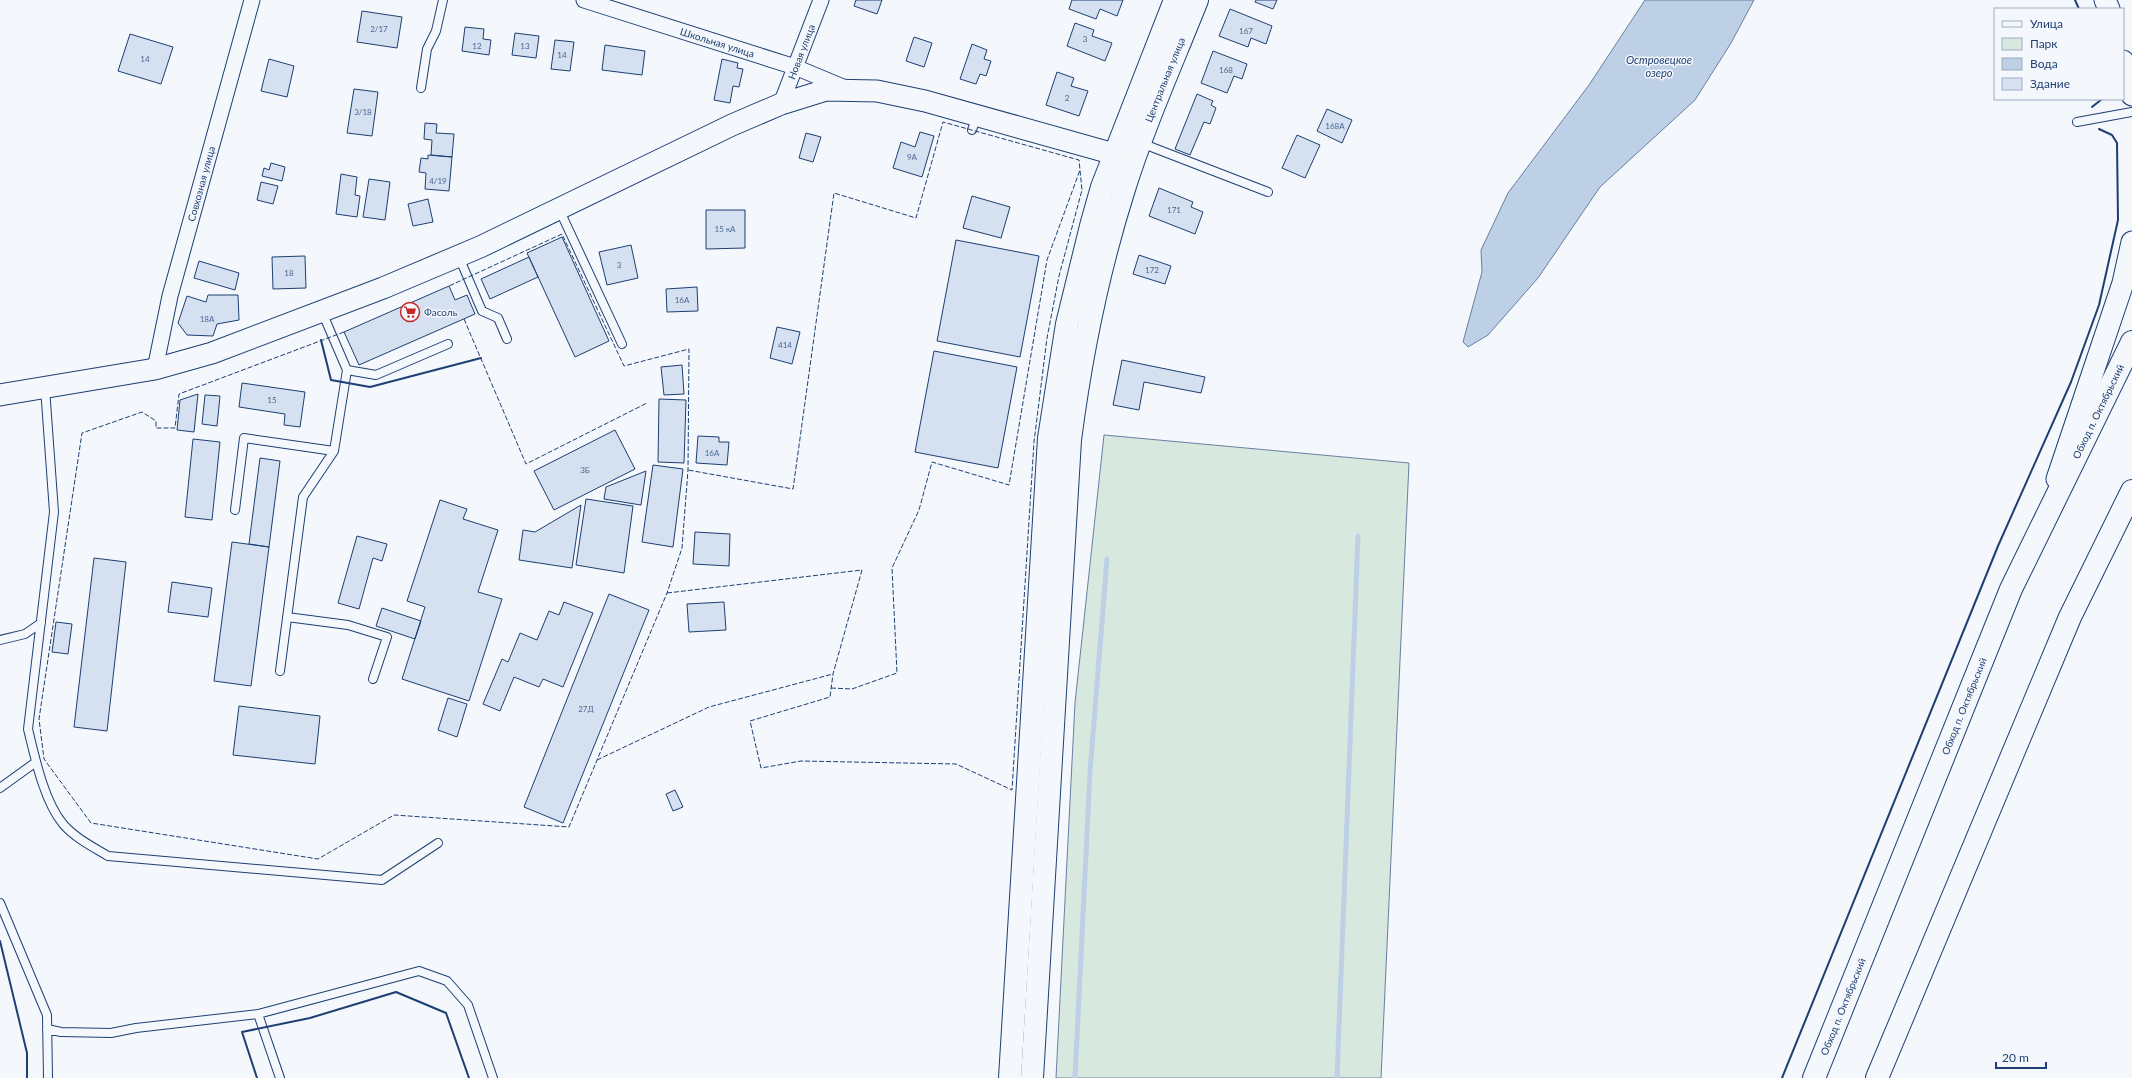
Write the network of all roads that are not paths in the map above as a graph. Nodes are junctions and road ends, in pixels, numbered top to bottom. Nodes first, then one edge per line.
1 (252, 0) edge
2 (444, 0) edge
3 (584, 0) edge
4 (821, 0) edge
5 (1175, 0) edge
6 (1196, 0) edge
7 (2124, 65) edge
8 (795, 67) junction
9 (421, 88) dead end
10 (849, 90) junction
11 (2132, 95) edge
12 (781, 104) junction
13 (2132, 112) edge
14 (2077, 122) dead end
15 (1130, 152) junction
16 (1268, 192) dead end
17 (559, 209) junction
18 (2132, 242) edge
19 (459, 256) junction
20 (322, 312) junction
21 (507, 339) dead end
22 (2132, 342) edge
23 (448, 344) dead end
24 (622, 344) dead end
25 (155, 369) junction
26 (347, 370) junction
27 (45, 388) junction
28 (0, 395) edge
29 (334, 450) junction
30 (2132, 491) edge
31 (235, 510) dead end
32 (2039, 533) junction
33 (287, 616) junction
34 (41, 623) junction
35 (0, 640) edge
36 (280, 671) dead end
37 (373, 679) dead end
38 (36, 762) junction
39 (0, 788) edge
40 (438, 843) dead end
41 (0, 903) edge
42 (258, 1014) junction
43 (47, 1029) junction
44 (48, 1078) edge
45 (280, 1078) edge
46 (493, 1078) edge
47 (1010, 1078) edge
48 (1032, 1078) edge
49 (1814, 1078) edge
50 (1877, 1078) edge

1 - 25 street, Совхозная улица
2 - 9 lane
3 - 8 street, Школьная улица
4 - 8 street, Новая улица
5 - 15 main road, Центральная улица
6 - 15 main road, Центральная улица
7 - 11 street
8 - 10 street, Школьная улица
8 - 12 street, Новая улица
10 - 12 street
10 - 15 street
12 - 17 street
13 - 14 lane
15 - 16 lane
15 - 47 main road
15 - 48 main road
17 - 19 street
17 - 24 lane
18 - 32 street
19 - 20 street
19 - 21 lane
20 - 25 street
20 - 26 lane
22 - 32 main road, Обход п. Октябрьский
23 - 26 lane
25 - 27 street
26 - 29 lane
27 - 28 street
27 - 34 lane
29 - 31 lane
29 - 33 lane
30 - 50 main road
32 - 49 main road, Обход п. Октябрьский
33 - 36 lane
33 - 37 lane
34 - 35 lane
34 - 38 lane
38 - 39 lane
38 - 40 lane
41 - 43 lane
42 - 43 lane
42 - 45 lane
42 - 46 lane
43 - 44 lane

